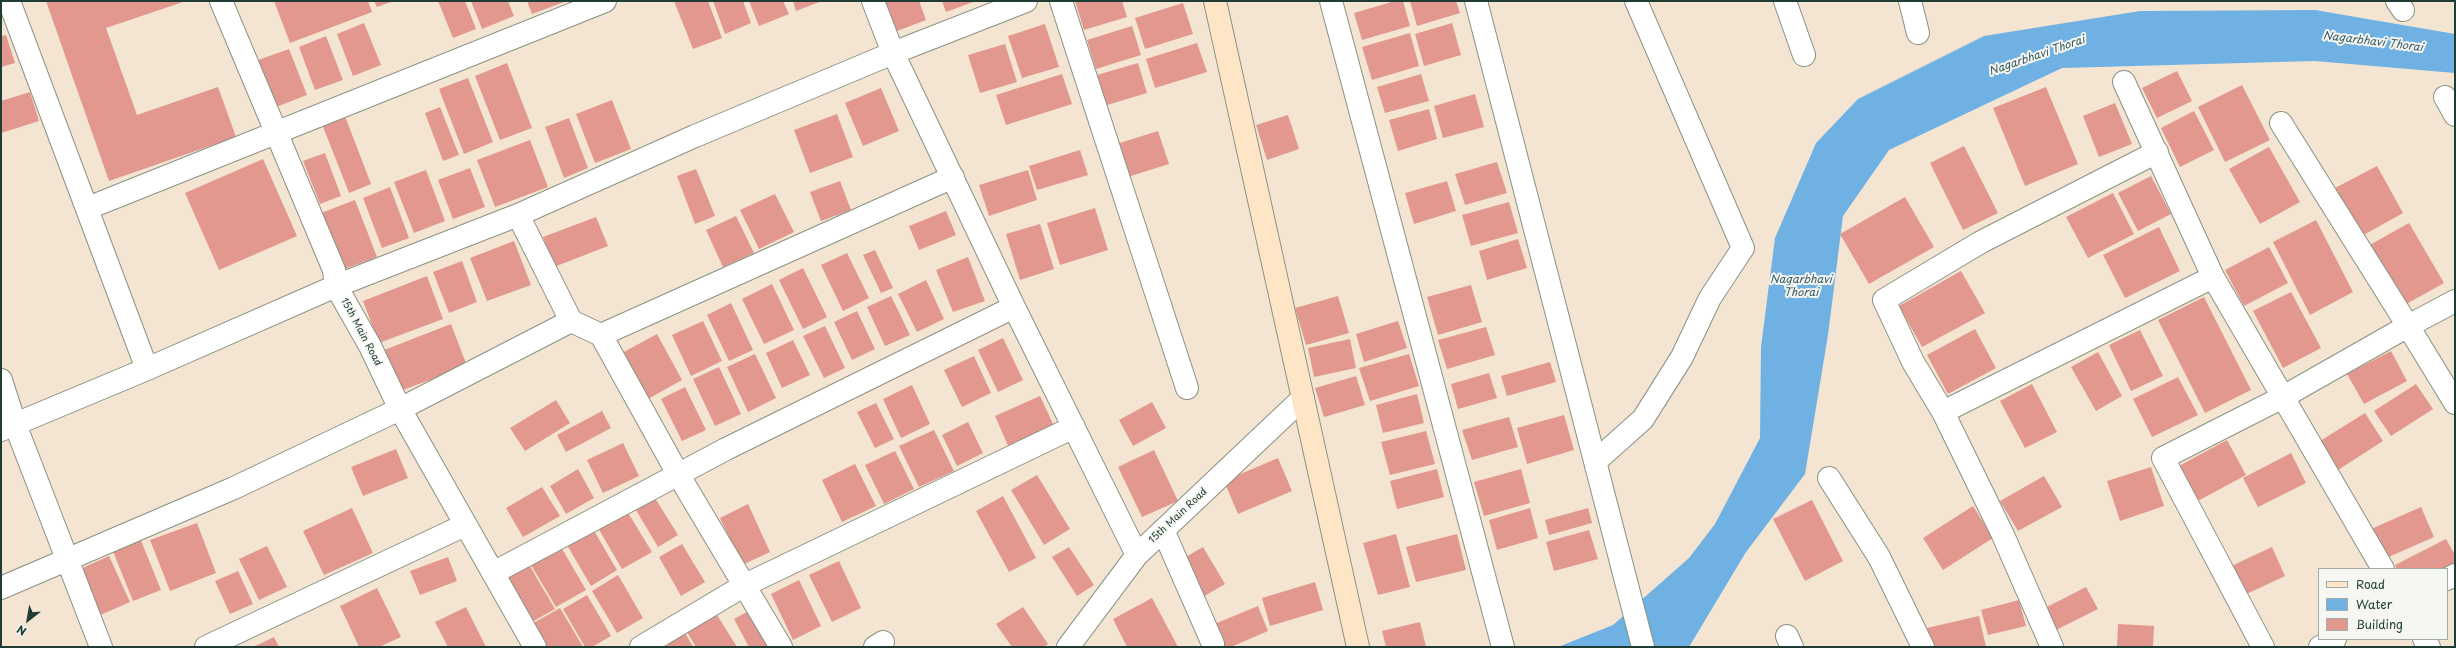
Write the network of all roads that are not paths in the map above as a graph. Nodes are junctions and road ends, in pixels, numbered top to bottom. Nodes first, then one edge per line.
1 (9, 1) edge
2 (221, 1) edge
3 (605, 1) edge
4 (873, 1) edge
5 (1026, 1) edge
6 (1061, 1) edge
7 (1215, 1) edge
8 (1331, 1) edge
9 (1476, 1) edge
10 (1636, 1) edge
11 (1785, 1) edge
12 (1910, 1) edge
13 (1918, 32) dead end
14 (892, 53) junction
15 (1804, 55) dead end
16 (2124, 82) dead end
17 (2281, 123) dead end
18 (275, 134) junction
19 (2157, 152) junction
20 (953, 177) junction
21 (88, 208) junction
22 (518, 215) junction
23 (2214, 277) junction
24 (336, 286) junction
25 (2455, 301) edge
26 (1014, 307) junction
27 (571, 321) junction
28 (2408, 326) junction
29 (601, 335) junction
30 (148, 369) junction
31 (1, 380) edge
32 (1187, 388) dead end
33 (2283, 397) junction
34 (1303, 398) junction
35 (2455, 403) edge
36 (400, 409) junction
37 (1943, 412) junction
38 (8, 427) edge
39 (1074, 428) junction
40 (1596, 461) junction
41 (678, 474) junction
42 (1829, 478) dead end
43 (465, 525) junction
44 (1163, 530) junction
45 (1137, 555) junction
46 (67, 560) junction
47 (2382, 568) edge
48 (493, 573) junction
49 (745, 585) junction
50 (1, 588) edge
51 (2333, 640) edge
52 (1213, 644) dead end
53 (101, 647) edge
54 (206, 647) edge
55 (535, 647) edge
56 (641, 647) edge
57 (781, 647) edge
58 (1068, 647) edge
59 (1358, 647) edge
60 (1504, 647) edge
61 (1643, 647) edge
62 (1923, 647) edge
63 (2052, 647) edge
64 (2262, 647) edge
65 (2320, 647) edge

1 - 21 street
2 - 18 street, 15th Main Road
3 - 18 street
4 - 14 street
5 - 14 street
6 - 32 street
7 - 34 street
8 - 60 street
9 - 40 street
10 - 40 street
11 - 15 street
12 - 13 street
14 - 20 street
14 - 22 street
16 - 19 street
17 - 28 street
18 - 21 street
18 - 24 street, 15th Main Road
19 - 23 street
19 - 37 street
20 - 26 street
20 - 29 street
21 - 30 street
22 - 24 street
22 - 27 street
23 - 33 street
23 - 37 street
24 - 30 street
24 - 36 street, 15th Main Road
25 - 28 street
26 - 39 street
26 - 41 street
27 - 29 street
27 - 36 street
28 - 33 street
28 - 35 street
29 - 41 street
30 - 38 street
31 - 38 street
33 - 47 street
33 - 64 street
34 - 44 street, 15th Main Road
34 - 59 street
36 - 43 street, 15th Main Road
36 - 46 street
37 - 63 street
38 - 46 street
39 - 45 street
39 - 49 street
40 - 61 street
41 - 48 street
41 - 49 street
42 - 62 street
43 - 48 street, 15th Main Road
43 - 54 street
44 - 45 street, 15th Main Road
44 - 52 street
45 - 58 street, 15th Main Road
46 - 50 street
46 - 53 street
48 - 55 street, 15th Main Road
49 - 56 street
49 - 57 street
51 - 65 street

